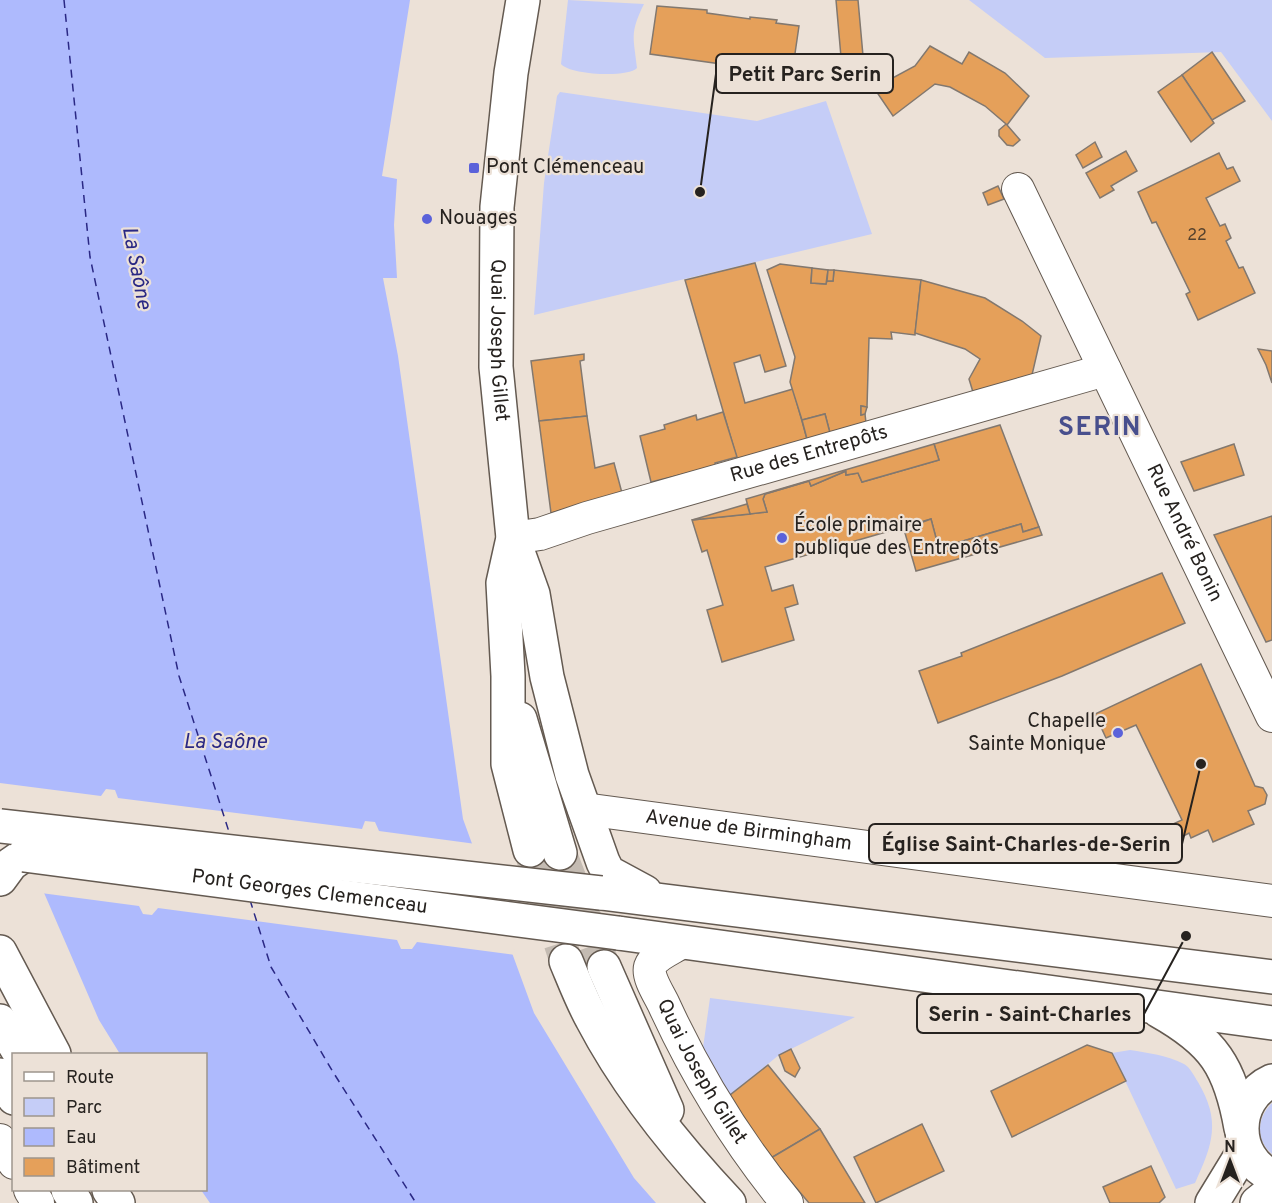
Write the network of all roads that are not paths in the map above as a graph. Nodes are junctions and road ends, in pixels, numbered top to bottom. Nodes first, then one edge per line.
1 (523, 0) edge
2 (1018, 189) dead end
3 (1105, 370) junction
4 (513, 538) junction
5 (1272, 716) edge
6 (584, 809) junction
7 (0, 826) edge
8 (545, 851) tunnel mouth
9 (12, 854) edge
10 (0, 879) edge
11 (660, 900) junction
12 (1272, 901) edge
13 (682, 942) junction
14 (0, 952) edge
15 (566, 961) tunnel mouth
16 (603, 967) tunnel mouth
17 (1272, 977) edge
18 (1149, 1006) junction
19 (0, 1021) edge
20 (1272, 1023) edge
21 (19, 1053) edge
22 (53, 1053) edge
23 (0, 1075) edge
24 (1272, 1081) edge
25 (12, 1095) edge
26 (1243, 1138) junction
27 (686, 1154) junction
28 (1272, 1176) edge
29 (1272, 1191) edge
30 (729, 1203) edge
31 (787, 1203) edge
32 (1212, 1203) edge
33 (1257, 1203) edge

1 - 4 main road, Quai Joseph Gillet
2 - 3 street, Rue André Bonin
3 - 4 street, Rue des Entrepôts
3 - 5 street, Rue André Bonin
4 - 6 main road, Quai Joseph Gillet
4 - 8 main road, Quai Joseph Gillet
6 - 11 main road, Quai Joseph Gillet
6 - 12 street, Avenue de Birmingham
7 - 11 main road, Pont Georges Clemenceau, bridge
9 - 10 main road
9 - 13 main road, Pont Georges Clemenceau, bridge
11 - 17 main road
13 - 18 main road
13 - 31 street, Quai Joseph Gillet
14 - 22 main road
15 - 27 main road, Quai Joseph Gillet
16 - 27 main road, Quai Joseph Gillet
18 - 20 main road
18 - 26 main road
19 - 21 main road
23 - 25 main road
24 - 26 main road
26 - 28 main road
26 - 32 main road
27 - 30 main road, Quai Joseph Gillet
29 - 33 main road

